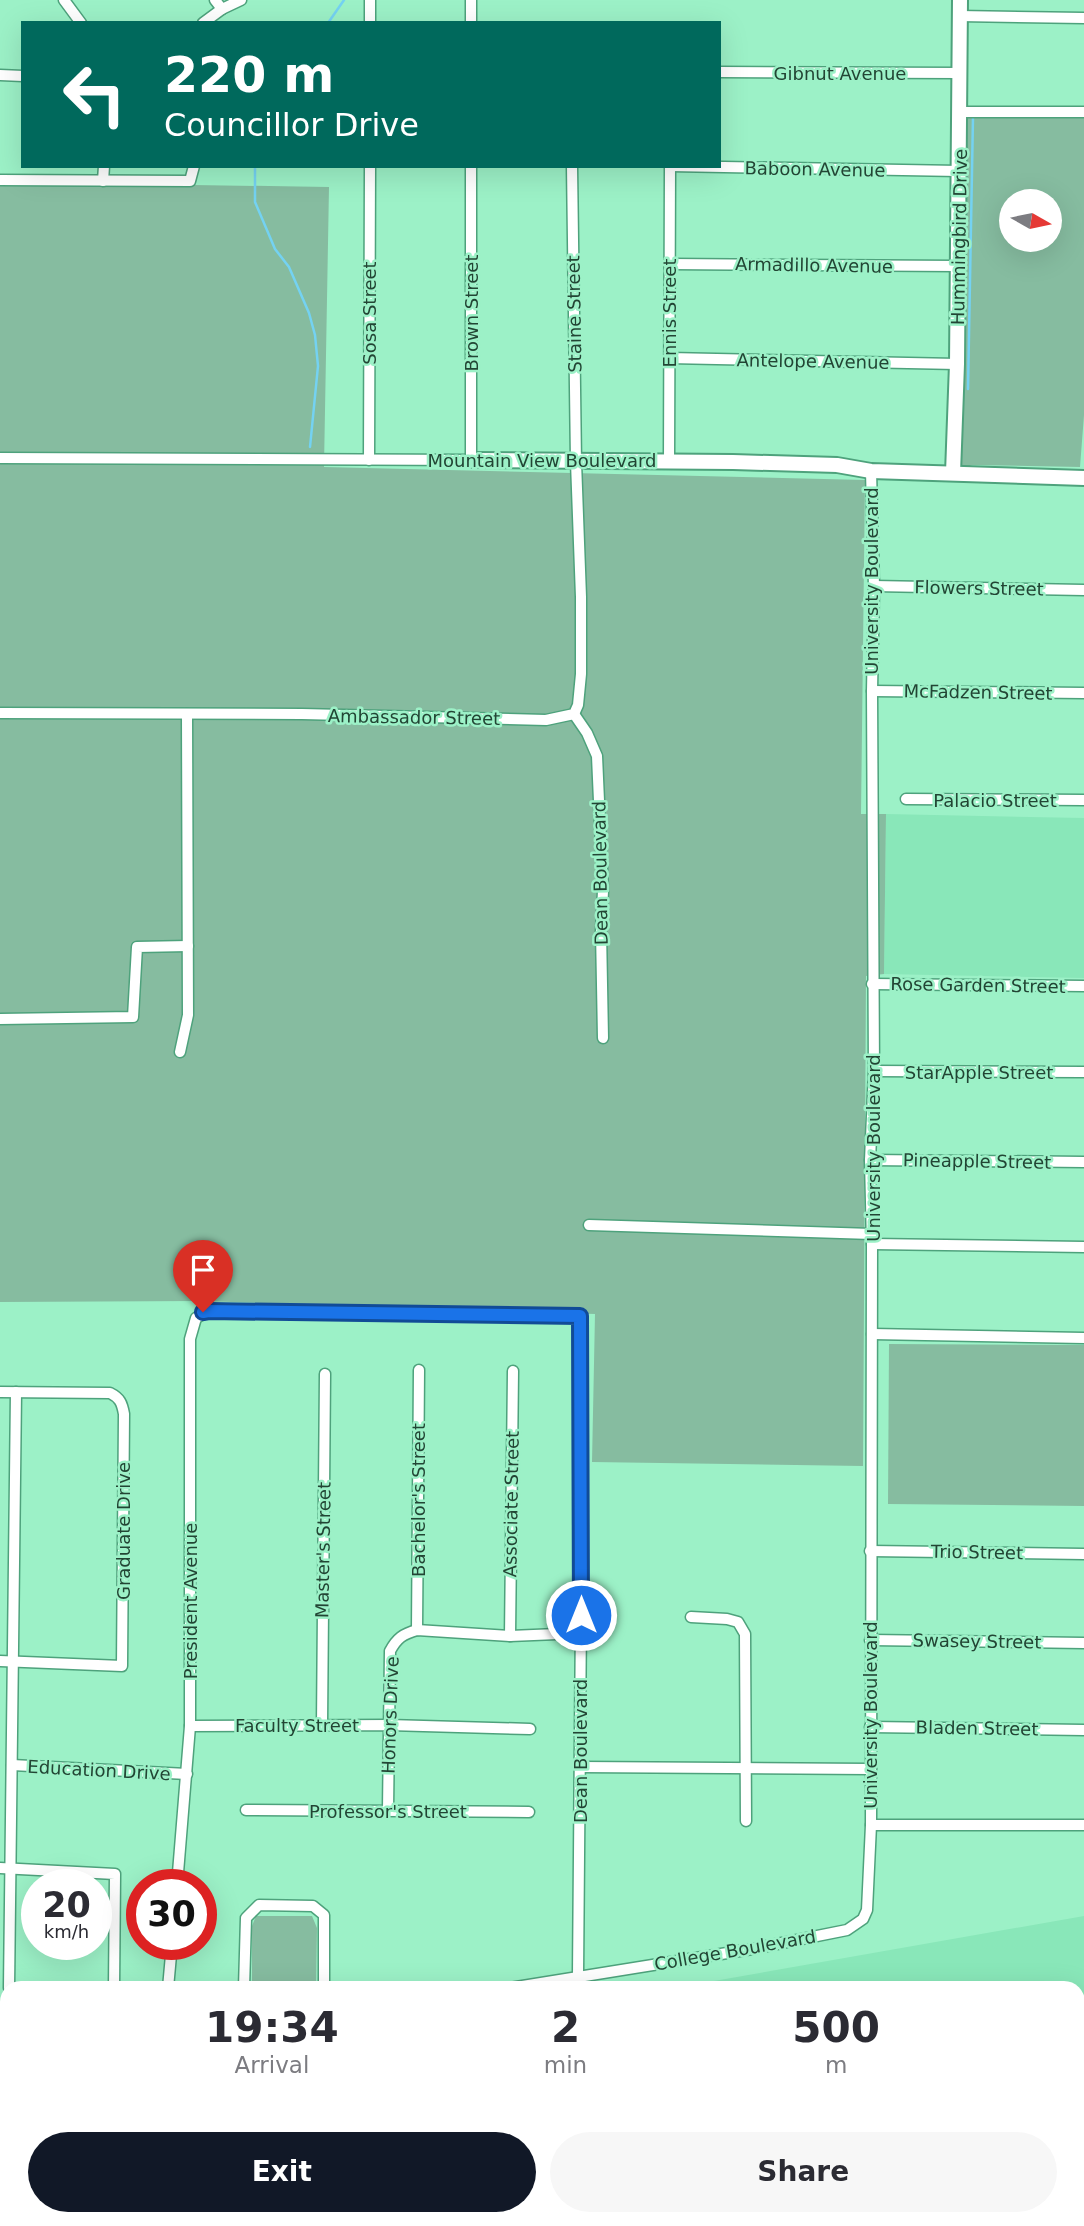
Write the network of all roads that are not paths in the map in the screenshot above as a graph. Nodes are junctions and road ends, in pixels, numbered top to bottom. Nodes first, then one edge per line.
1 (64, 0) edge
2 (241, 0) edge
3 (370, 0) edge
4 (471, 0) edge
5 (960, 0) edge
6 (219, 4) edge
7 (959, 16) junction
8 (1084, 19) edge
9 (80, 21) edge
10 (205, 21) edge
11 (370, 21) edge
12 (471, 21) edge
13 (721, 72) edge
14 (960, 73) junction
15 (0, 75) edge
16 (21, 76) edge
17 (960, 112) junction
18 (1084, 112) edge
19 (721, 167) edge
20 (104, 168) edge
21 (193, 168) edge
22 (370, 168) edge
23 (471, 168) edge
24 (572, 168) edge
25 (670, 168) edge
26 (959, 171) junction
27 (0, 180) edge
28 (103, 181) junction
29 (670, 264) junction
30 (958, 266) junction
31 (669, 358) junction
32 (957, 364) junction
33 (0, 458) edge
34 (369, 460) junction
35 (471, 460) junction
36 (669, 461) junction
37 (576, 463) junction
38 (871, 471) junction
39 (953, 473) junction
40 (1084, 478) edge
41 (874, 586) junction
42 (1084, 590) edge
43 (872, 691) junction
44 (1084, 693) edge
45 (0, 713) edge
46 (187, 713) junction
47 (574, 715) junction
48 (906, 799) dead end
49 (1084, 800) edge
50 (188, 946) junction
51 (872, 984) junction
52 (1084, 986) edge
53 (0, 1019) edge
54 (603, 1038) dead end
55 (180, 1052) dead end
56 (874, 1071) junction
57 (1084, 1072) edge
58 (870, 1160) junction
59 (1084, 1162) edge
60 (589, 1225) dead end
61 (872, 1239) junction
62 (1084, 1248) edge
63 (580, 1316) joint
64 (872, 1334) junction
65 (1084, 1338) edge
66 (419, 1370) dead end
67 (513, 1371) dead end
68 (325, 1374) dead end
69 (0, 1391) edge
70 (16, 1392) junction
71 (870, 1551) junction
72 (1084, 1554) edge
73 (691, 1618) dead end
74 (417, 1630) junction
75 (581, 1633) junction
76 (510, 1636) junction
77 (870, 1640) junction
78 (1084, 1643) edge
79 (0, 1661) edge
80 (13, 1662) junction
81 (389, 1725) junction
82 (190, 1726) junction
83 (321, 1726) junction
84 (870, 1727) junction
85 (530, 1728) dead end
86 (1084, 1730) edge
87 (12, 1765) junction
88 (580, 1767) junction
89 (745, 1769) junction
90 (870, 1769) junction
91 (187, 1774) junction
92 (246, 1810) dead end
93 (388, 1810) junction
94 (529, 1812) dead end
95 (746, 1821) dead end
96 (871, 1825) junction
97 (1084, 1825) edge
98 (0, 1868) edge
99 (12, 1869) junction
100 (178, 1869) edge
101 (171, 1960) edge
102 (578, 1976) junction
103 (9, 1981) edge
104 (114, 1981) edge
105 (169, 1981) edge
106 (243, 1981) edge
107 (324, 1981) edge
108 (550, 1981) edge

1 - 9 street
2 - 6 street
3 - 11 street
4 - 12 street
5 - 7 street, Hummingbird Drive
6 - 10 street
7 - 8 street
7 - 14 street, Hummingbird Drive
13 - 14 street, Gibnut Avenue
14 - 17 street, Hummingbird Drive
15 - 16 street
17 - 18 street
17 - 26 street, Hummingbird Drive
19 - 26 street, Baboon Avenue
20 - 28 street
21 - 28 street
22 - 34 street, Sosa Street
23 - 35 street, Brown Street
24 - 37 street, Staine Street
25 - 29 street, Ennis Street
26 - 30 street, Hummingbird Drive
27 - 28 street
29 - 30 street, Armadillo Avenue
29 - 31 street, Ennis Street
30 - 32 street, Hummingbird Drive
31 - 32 street, Antelope Avenue
31 - 36 street, Ennis Street
32 - 39 street, Hummingbird Drive
33 - 34 street, Mountain View Boulevard
34 - 35 street, Mountain View Boulevard
35 - 37 street, Mountain View Boulevard
36 - 37 street, Mountain View Boulevard
36 - 38 street, Mountain View Boulevard
37 - 47 street
38 - 39 street, Mountain View Boulevard
38 - 41 street, University Boulevard
39 - 40 street, Mountain View Boulevard
41 - 42 street, Flowers Street
41 - 43 street, University Boulevard
43 - 44 street, McFadzen Street
43 - 51 street, University Boulevard
45 - 46 street, Ambassador Street
46 - 47 street, Ambassador Street
46 - 50 street
47 - 54 street, Dean Boulevard
48 - 49 street, Palacio Street
50 - 53 street
50 - 55 street
51 - 52 street, Rose Garden Street
51 - 56 street, University Boulevard
56 - 57 street, StarApple Street
56 - 58 street, University Boulevard
58 - 59 street, Pineapple Street
58 - 61 street, University Boulevard
60 - 61 street
61 - 62 street
61 - 64 street, University Boulevard
63 - 75 street, Dean Boulevard
63 - 82 street, President Avenue
64 - 65 street
64 - 71 street, University Boulevard
66 - 74 street, Bachelor's Street
67 - 76 street, Associate Street
68 - 83 street, Master's Street
69 - 70 street
70 - 80 street
70 - 80 street, Graduate Drive
71 - 72 street, Trio Street
71 - 77 street, University Boulevard
73 - 89 street
74 - 76 street
74 - 81 street, Honors Drive
75 - 76 street
75 - 88 street, Dean Boulevard
77 - 78 street, Swasey Street
77 - 84 street, University Boulevard
79 - 80 street
80 - 87 street
81 - 83 street, Faculty Street
81 - 85 street, Faculty Street
81 - 93 street, Honors Drive
82 - 83 street, Faculty Street
82 - 91 street, President Avenue
84 - 86 street, Bladen Street
84 - 90 street, University Boulevard
87 - 91 street, Education Drive
87 - 99 street
88 - 89 street
88 - 102 street, Dean Boulevard
89 - 90 street
89 - 95 street
90 - 96 street, University Boulevard
91 - 100 street, President Avenue
92 - 93 street, Professor's Street
93 - 94 street, Professor's Street
96 - 97 street
96 - 102 street, College Boulevard
98 - 99 street
99 - 103 street
99 - 104 street
101 - 105 street
102 - 108 street, College Boulevard
106 - 107 street

